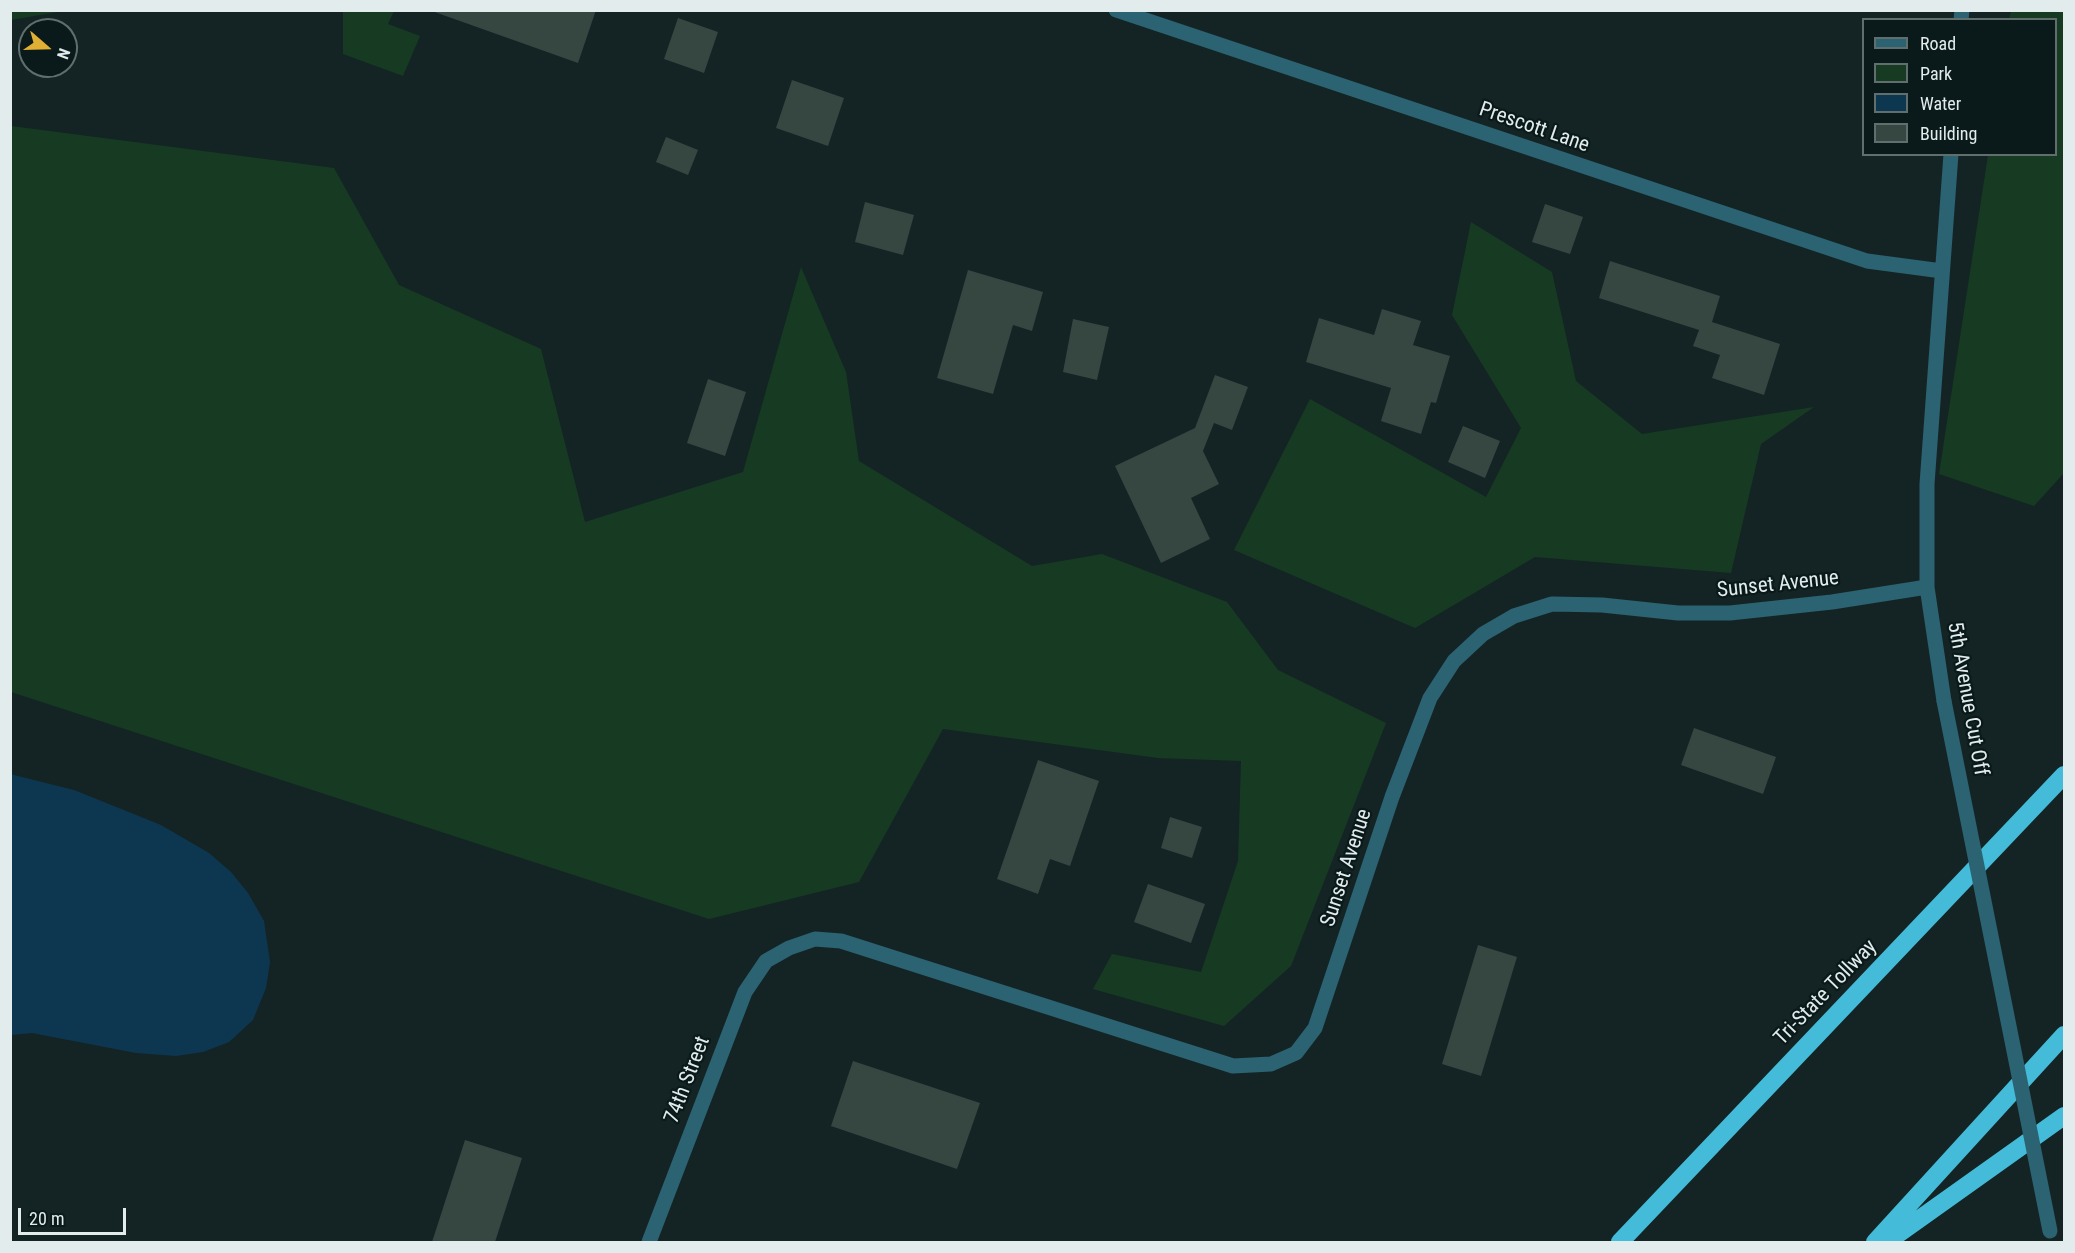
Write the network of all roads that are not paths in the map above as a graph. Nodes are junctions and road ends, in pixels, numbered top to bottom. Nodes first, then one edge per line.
1 (1116, 10) edge
2 (1951, 156) edge
3 (1942, 272) junction
4 (1927, 587) junction
5 (2064, 775) edge
6 (789, 948) joint
7 (2064, 1035) edge
8 (2064, 1116) edge
9 (2051, 1237) edge
10 (649, 1242) edge
11 (1620, 1242) edge
12 (1875, 1242) edge
13 (1887, 1242) edge

1 - 3 street, Prescott Lane
2 - 3 street, 5th Avenue Cut Off
3 - 4 street, 5th Avenue Cut Off
4 - 6 street, Sunset Avenue
4 - 9 street, 5th Avenue Cut Off, bridge
5 - 11 highway, Tri-State Tollway
6 - 10 street, 74th Street
7 - 12 highway
8 - 13 highway

